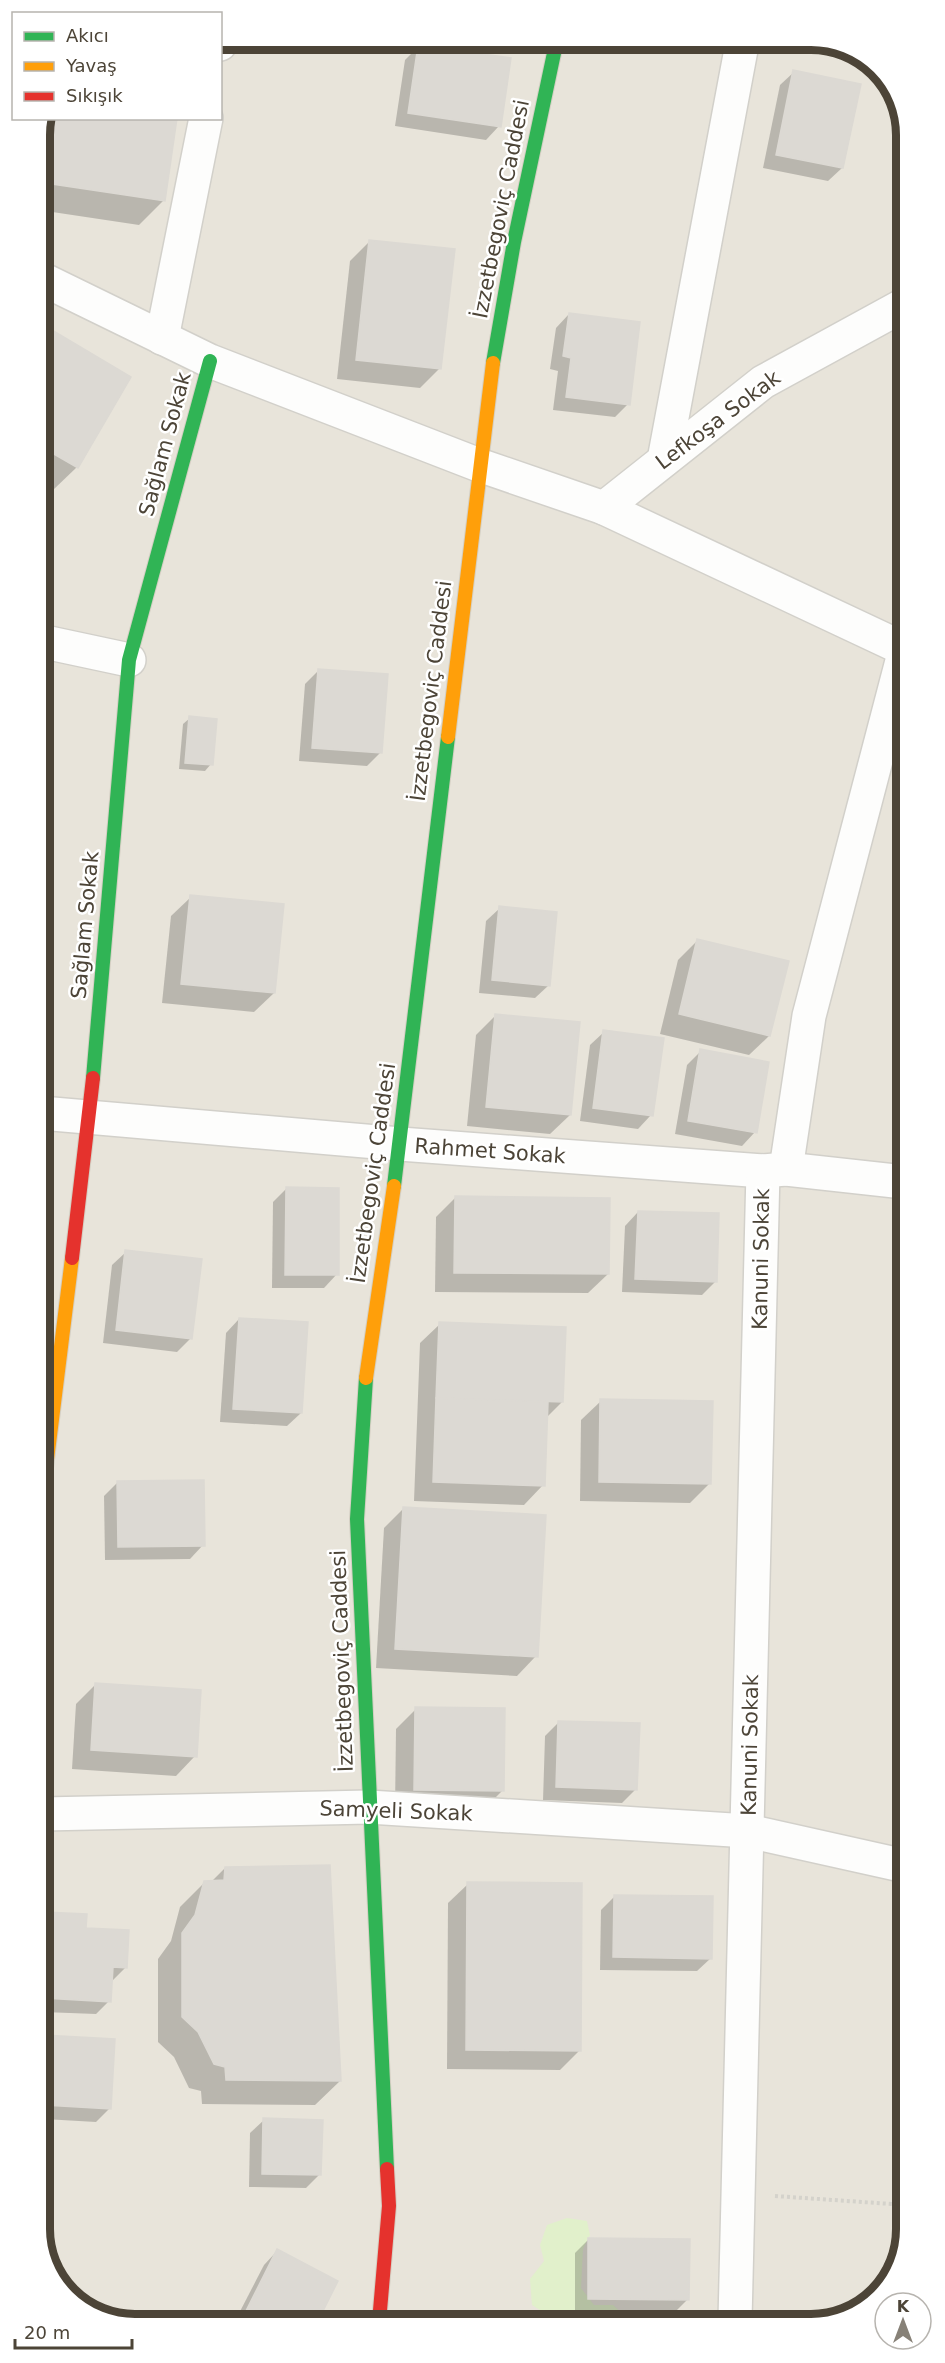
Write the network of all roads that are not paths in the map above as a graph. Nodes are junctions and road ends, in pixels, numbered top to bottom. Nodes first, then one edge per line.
1 (555, 50) edge
2 (741, 50) edge
3 (206, 120) edge
4 (50, 283) edge
5 (896, 309) edge
6 (162, 338) junction
7 (210, 361) junction
8 (664, 460) junction
9 (479, 465) junction
10 (604, 508) junction
11 (50, 642) edge
12 (896, 645) edge
13 (129, 660) junction
14 (896, 684) edge
15 (50, 1114) edge
16 (90, 1119) junction
17 (400, 1144) junction
18 (774, 1170) junction
19 (896, 1181) edge
20 (50, 1436) edge
21 (369, 1807) junction
22 (50, 1814) edge
23 (748, 1831) junction
24 (896, 1864) edge
25 (380, 2313) edge
26 (735, 2314) edge

1 - 9 street, İzzetbegoviç Caddesi
2 - 8 street
3 - 6 street
4 - 6 street
5 - 8 street, Lefkoşa Sokak
6 - 7 street
7 - 9 street
7 - 13 street, Sağlam Sokak
8 - 10 street, Lefkoşa Sokak
9 - 10 street
9 - 17 street, İzzetbegoviç Caddesi
10 - 12 street
11 - 13 street
13 - 16 street, Sağlam Sokak
14 - 18 street, Kanuni Sokak
15 - 16 street, Rahmet Sokak
16 - 17 street, Rahmet Sokak
16 - 20 street, Sağlam Sokak
17 - 18 street, Rahmet Sokak
17 - 21 street, İzzetbegoviç Caddesi
18 - 19 street, Rahmet Sokak
18 - 23 street, Kanuni Sokak
21 - 22 street, Samyeli Sokak
21 - 23 street, Samyeli Sokak
21 - 25 street, İzzetbegoviç Caddesi
23 - 24 street, Samyeli Sokak
23 - 26 street, Kanuni Sokak

